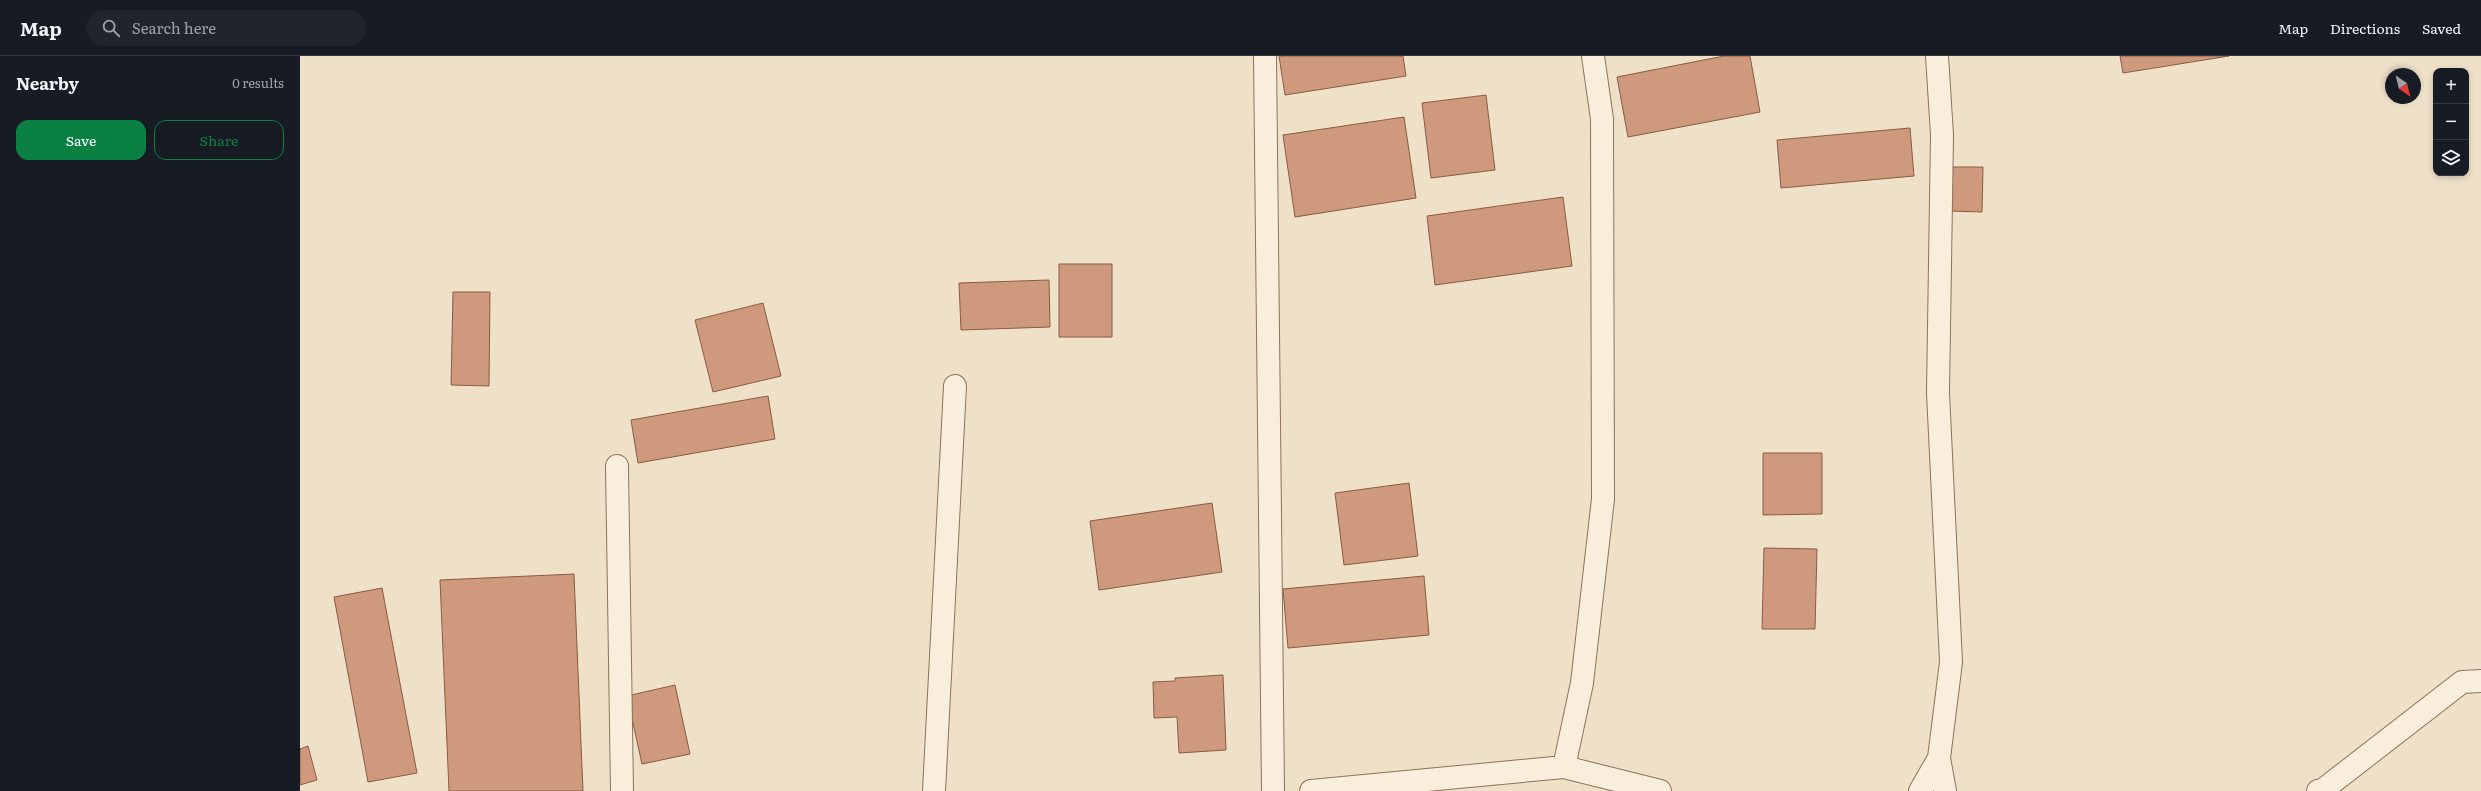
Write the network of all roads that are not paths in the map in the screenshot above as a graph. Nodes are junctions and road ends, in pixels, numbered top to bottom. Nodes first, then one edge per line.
1 (1265, 56) edge
2 (1593, 56) edge
3 (1937, 56) edge
4 (955, 386) dead end
5 (617, 466) dead end
6 (2481, 681) edge
7 (1939, 758) junction
8 (1564, 767) junction
9 (622, 791) edge
10 (934, 791) edge
11 (1273, 791) edge
12 (1310, 791) edge
13 (1660, 791) edge
14 (1920, 791) edge
15 (1945, 791) edge
16 (2318, 791) edge

1 - 11 street
2 - 8 street
3 - 7 street
4 - 10 street
5 - 9 street
6 - 16 street
7 - 14 street
7 - 15 street
8 - 12 street
8 - 13 street

